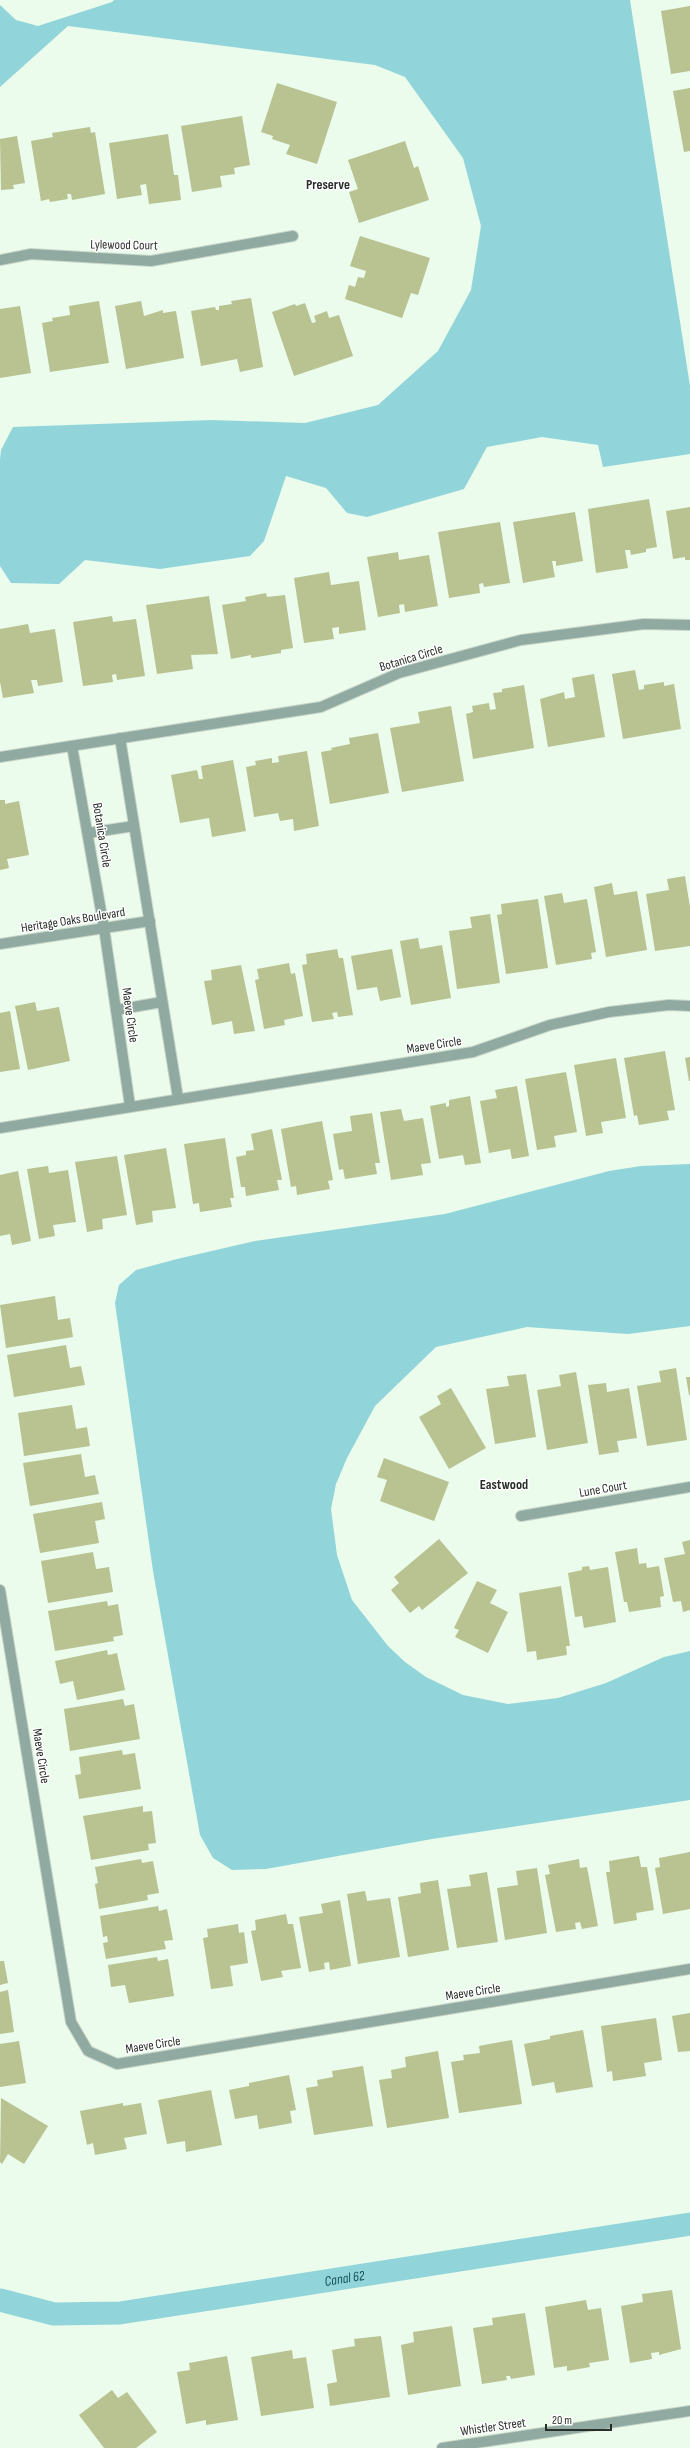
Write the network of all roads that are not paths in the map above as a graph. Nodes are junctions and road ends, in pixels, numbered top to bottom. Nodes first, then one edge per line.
1 (293, 236) dead end
2 (0, 260) edge
3 (690, 625) edge
4 (120, 738) junction
5 (72, 746) junction
6 (0, 757) edge
7 (134, 826) junction
8 (88, 833) junction
9 (150, 921) junction
10 (104, 928) junction
11 (0, 944) edge
12 (162, 1002) junction
13 (690, 1006) edge
14 (116, 1010) junction
15 (178, 1098) junction
16 (130, 1106) junction
17 (0, 1128) edge
18 (690, 1487) edge
19 (521, 1516) dead end
20 (0, 1590) edge
21 (690, 1969) edge
22 (690, 2411) edge
23 (442, 2448) edge

1 - 2 street, Lylewood Court
3 - 4 street, Botanica Circle
4 - 5 street, Botanica Circle
4 - 7 street
5 - 6 street, Botanica Circle
5 - 8 street, Botanica Circle
7 - 8 street
7 - 9 street
8 - 10 street, Botanica Circle
9 - 10 street, Heritage Oaks Boulevard
9 - 12 street
10 - 11 street, Heritage Oaks Boulevard
10 - 14 street, Maeve Circle
12 - 14 street
12 - 15 street
13 - 15 street, Maeve Circle
14 - 16 street, Maeve Circle
15 - 16 street, Maeve Circle
16 - 17 street, Maeve Circle
18 - 19 street, Lune Court
20 - 21 street, Maeve Circle
22 - 23 street, Whistler Street

